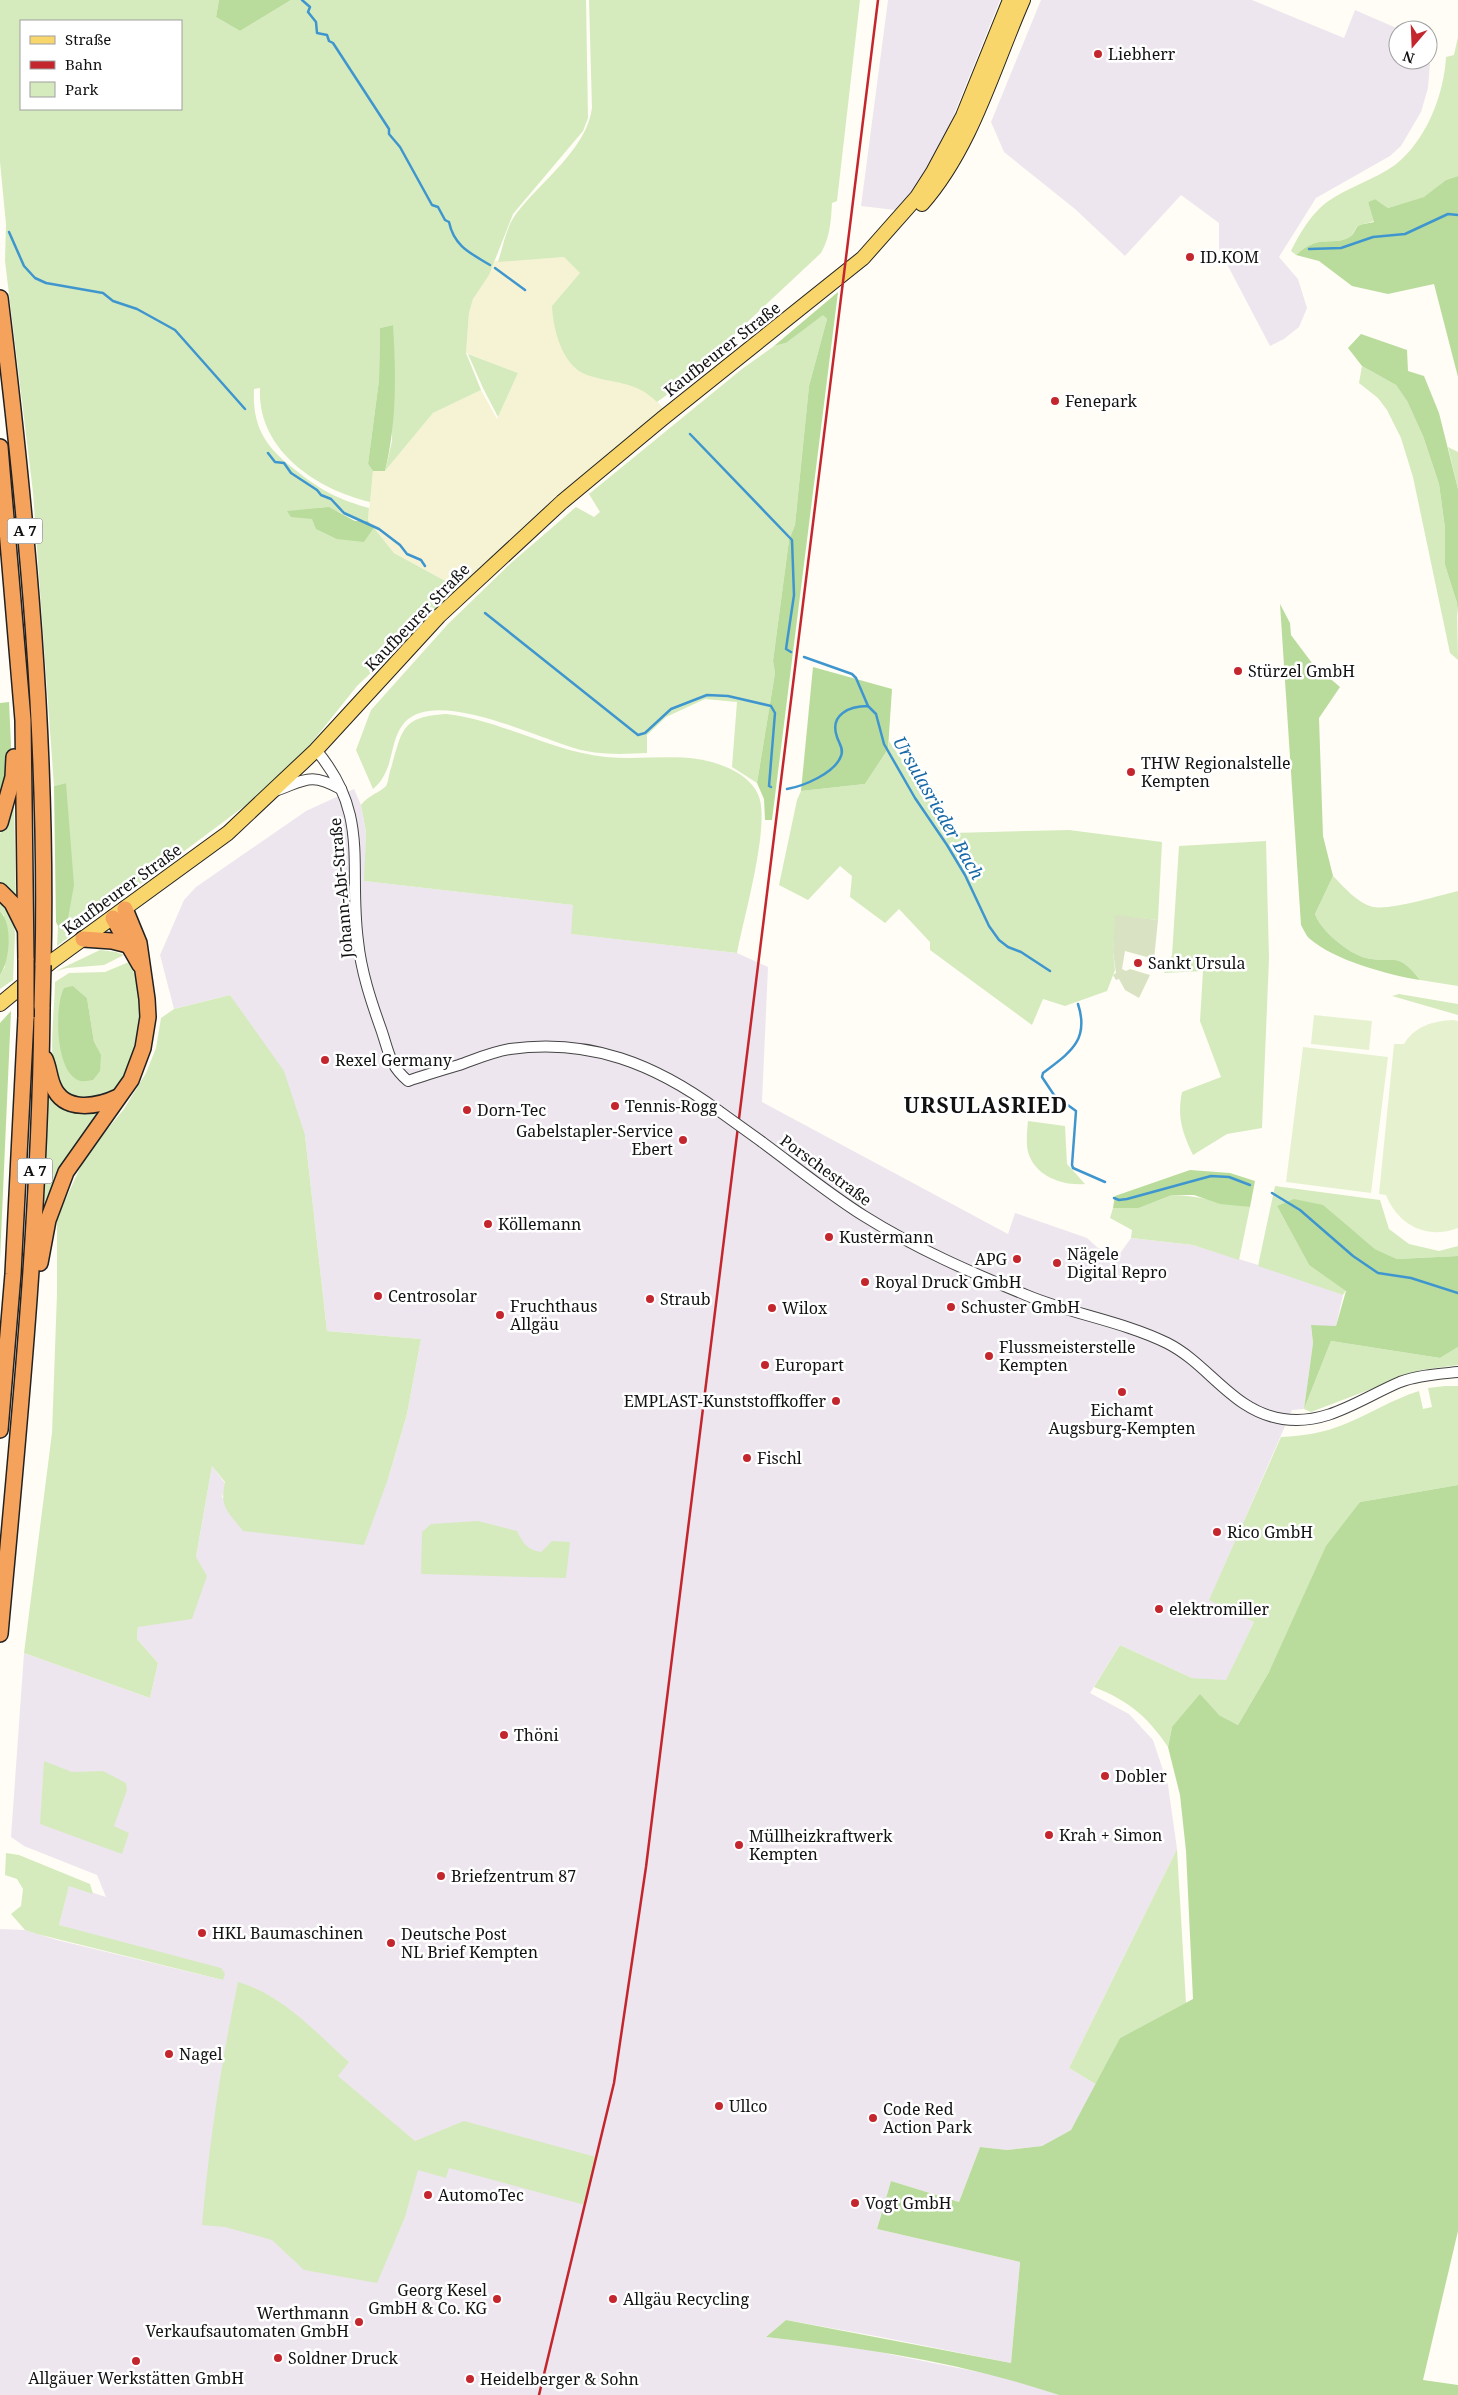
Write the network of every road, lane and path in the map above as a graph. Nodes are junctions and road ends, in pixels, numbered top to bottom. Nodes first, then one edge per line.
1 (1010, 0) edge
2 (1023, 0) edge
3 (863, 258) junction
4 (0, 298) edge
5 (0, 446) edge
6 (23, 720) junction
7 (316, 750) junction
8 (343, 791) junction
9 (272, 792) junction
10 (0, 823) edge
11 (0, 891) edge
12 (119, 914) junction
13 (27, 932) junction
14 (83, 939) junction
15 (128, 945) junction
16 (141, 967) junction
17 (0, 1004) edge
18 (41, 1051) junction
19 (408, 1081) joint
20 (119, 1097) junction
21 (29, 1292) junction
22 (1458, 1372) edge
23 (0, 1430) edge
24 (0, 1634) edge

1 - 3 main road, Kaufbeurer Straße
2 - 3 main road, Kaufbeurer Straße
3 - 7 main road, Kaufbeurer Straße
4 - 18 highway, A 7, bridge
5 - 6 highway, A 7
6 - 10 highway
6 - 13 highway, A 7
7 - 8 street, Johann-Abt-Straße
7 - 9 main road, Kaufbeurer Straße
8 - 9 street
8 - 19 street, Johann-Abt-Straße
9 - 12 main road, Kaufbeurer Straße
11 - 13 highway
12 - 14 main road, Kaufbeurer Straße
12 - 15 highway
12 - 16 highway
13 - 23 highway, A 7, bridge
14 - 15 highway
14 - 17 main road, Kaufbeurer Straße
15 - 16 highway
16 - 20 highway
18 - 20 highway
18 - 21 highway, A 7
19 - 22 street, Porschestraße, bridge
20 - 21 highway
21 - 24 highway, A 7

